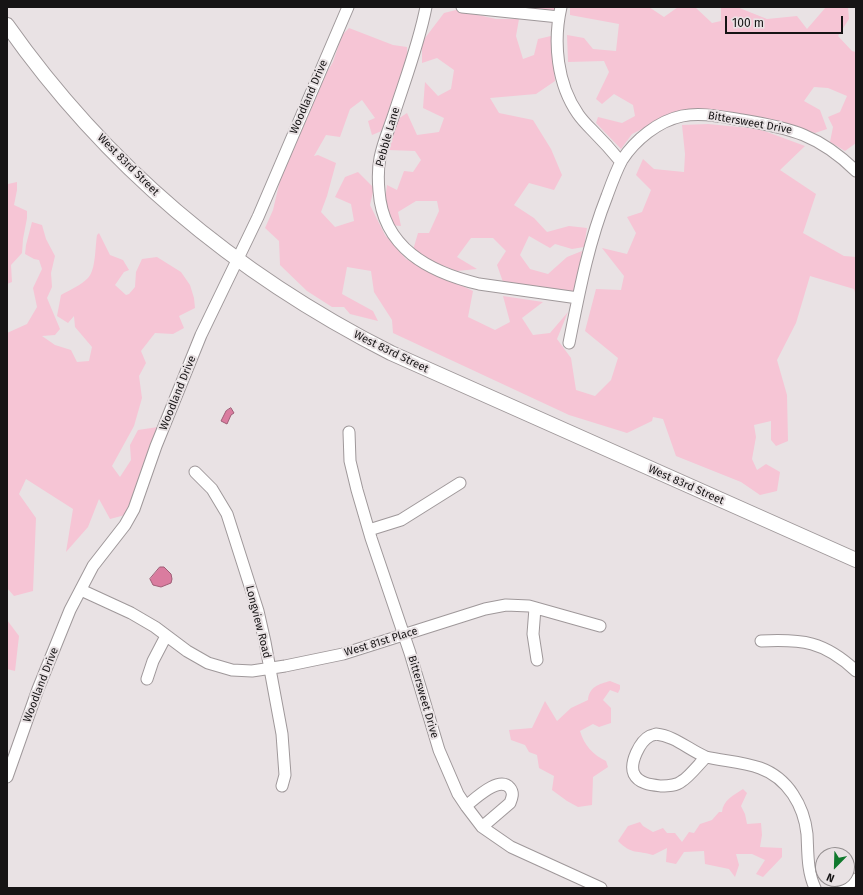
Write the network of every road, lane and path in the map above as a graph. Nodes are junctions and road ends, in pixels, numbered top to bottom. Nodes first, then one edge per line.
1 (348, 7) edge
2 (426, 7) edge
3 (462, 7) edge
4 (560, 12) edge
5 (7, 26) edge
6 (621, 162) junction
7 (856, 171) edge
8 (238, 261) junction
9 (578, 298) junction
10 (569, 343) dead end
11 (348, 432) dead end
12 (194, 472) dead end
13 (460, 482) dead end
14 (369, 530) junction
15 (856, 560) edge
16 (81, 590) junction
17 (535, 608) junction
18 (600, 626) dead end
19 (404, 635) junction
20 (166, 636) junction
21 (761, 641) dead end
22 (537, 660) dead end
23 (269, 669) junction
24 (856, 671) edge
25 (147, 679) dead end
26 (706, 757) junction
27 (7, 777) edge
28 (282, 786) dead end
29 (466, 806) junction
30 (482, 827) junction
31 (856, 879) edge
32 (601, 888) edge
33 (815, 888) edge
34 (843, 888) edge

1 - 8 street, Woodland Drive
2 - 9 street, Pebble Lane
3 - 4 street
4 - 6 street
5 - 8 main road, West 83rd Street
6 - 7 street, Bittersweet Drive
6 - 9 street, Bittersweet Drive
8 - 15 main road, West 83rd Street
8 - 16 street, Woodland Drive
9 - 10 street, Bittersweet Drive
11 - 14 street, Bittersweet Drive
12 - 23 street, Longview Road
13 - 14 street
14 - 19 street, Bittersweet Drive
16 - 20 street, West 81st Place
16 - 27 street, Woodland Drive
17 - 18 street, West 81st Place
17 - 19 street, West 81st Place
17 - 22 street
19 - 23 street, West 81st Place
19 - 29 street, Bittersweet Drive
20 - 23 street, West 81st Place
20 - 25 street
21 - 24 street
23 - 28 street, Longview Road
26 - 26 street
26 - 33 street
29 - 30 street, Bittersweet Drive
29 - 30 street
30 - 32 street, Bittersweet Drive
31 - 34 street

